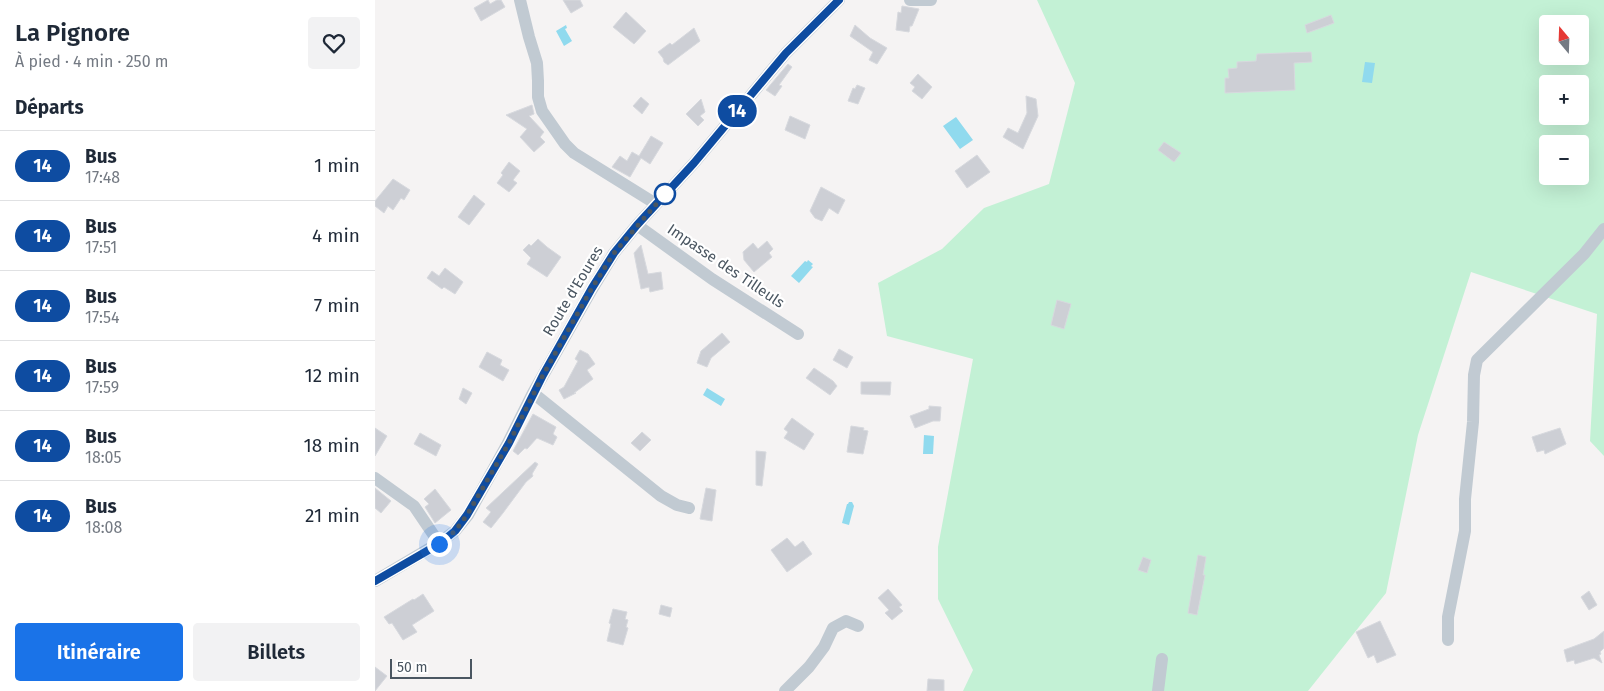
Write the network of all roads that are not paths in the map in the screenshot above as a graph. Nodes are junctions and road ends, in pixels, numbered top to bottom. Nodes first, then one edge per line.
1 (520, 0) edge
2 (839, 0) edge
3 (910, 0) edge
4 (931, 0) edge
5 (656, 204) junction
6 (637, 225) junction
7 (1604, 229) edge
8 (798, 334) dead end
9 (533, 393) junction
10 (375, 478) edge
11 (689, 508) dead end
12 (439, 544) junction
13 (375, 581) edge
14 (857, 626) dead end
15 (1448, 640) dead end
16 (1162, 659) dead end
17 (785, 691) edge
18 (1158, 691) edge

1 - 5 street
2 - 5 street, Route d'Eoures
3 - 4 street
5 - 6 street, Route d'Eoures
6 - 8 street, Impasse des Tilleuls
6 - 9 street, Route d'Eoures
7 - 15 street
9 - 11 street
9 - 12 street, Route d'Eoures
10 - 12 street
12 - 13 street, Route d'Eoures
14 - 17 street
16 - 18 street

